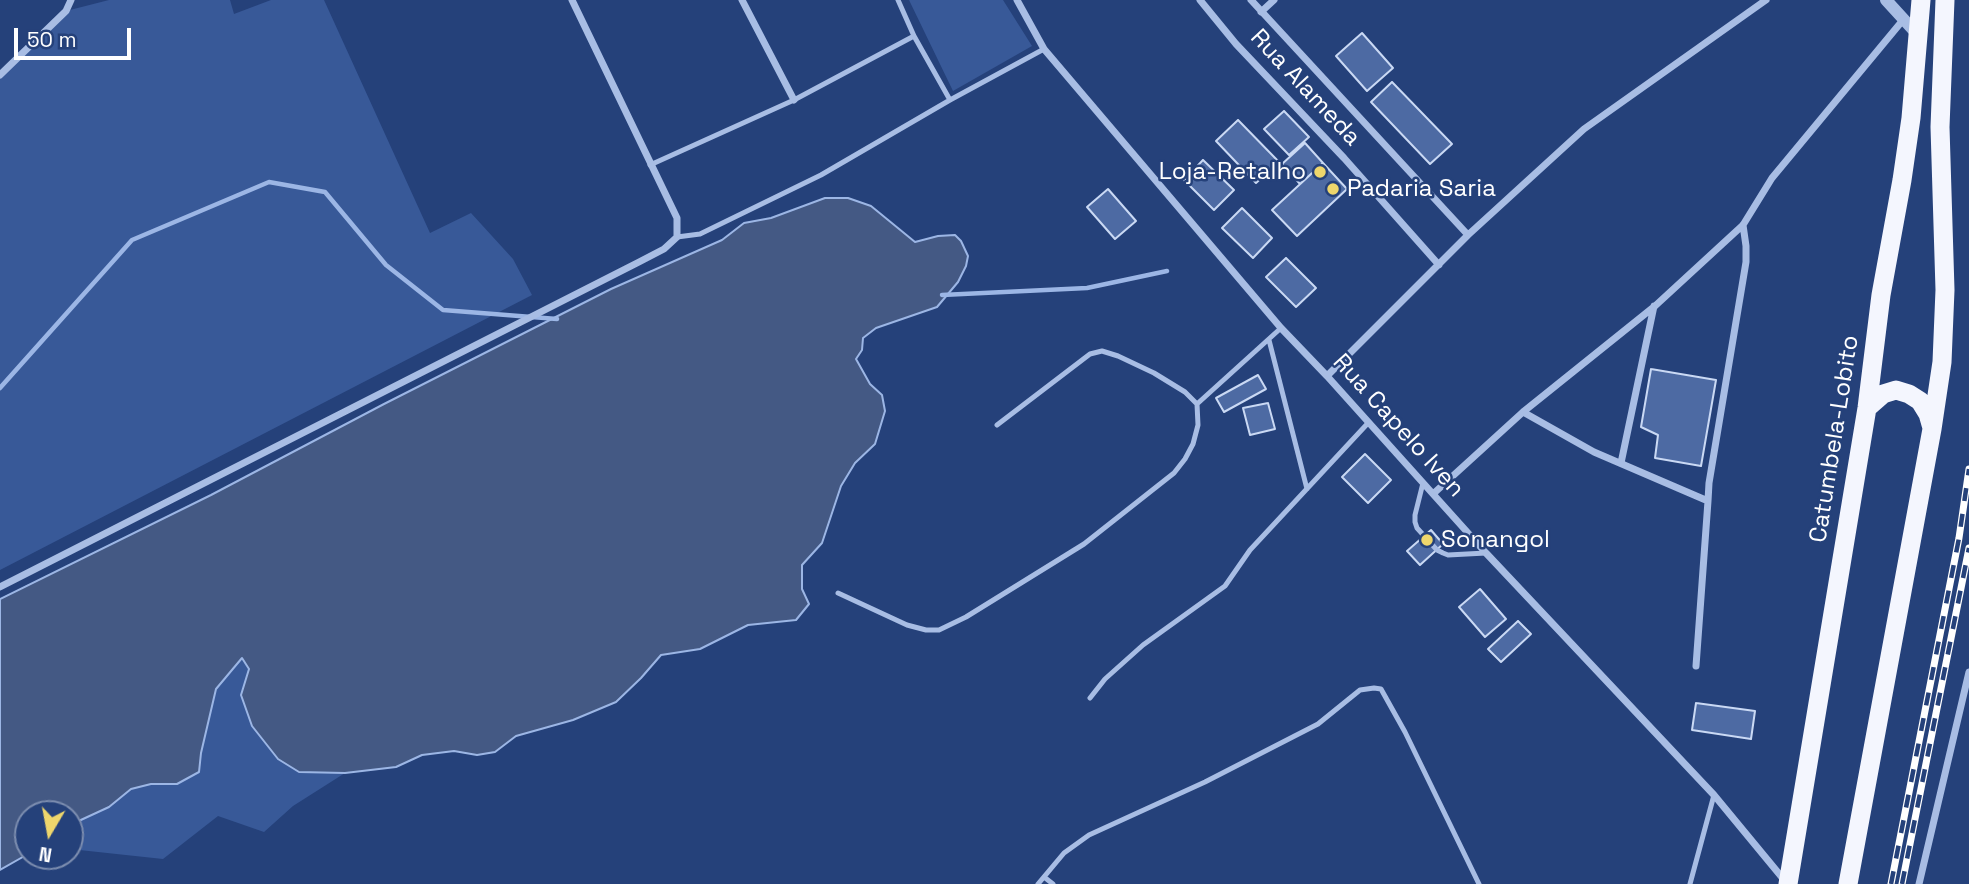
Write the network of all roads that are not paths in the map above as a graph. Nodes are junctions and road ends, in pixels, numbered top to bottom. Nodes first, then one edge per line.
1 (71, 0) edge
2 (572, 0) edge
3 (742, 0) edge
4 (898, 0) edge
5 (1017, 0) edge
6 (1200, 0) edge
7 (1251, 0) edge
8 (1274, 0) edge
9 (1766, 0) edge
10 (1886, 0) edge
11 (1921, 0) edge
12 (1945, 0) edge
13 (1261, 12) junction
14 (1903, 20) junction
15 (1918, 35) junction
16 (914, 36) junction
17 (1044, 49) junction
18 (0, 75) edge
19 (794, 100) junction
20 (950, 100) junction
21 (650, 165) junction
22 (1743, 225) junction
23 (1468, 235) junction
24 (677, 237) junction
25 (1439, 265) junction
26 (1655, 306) junction
27 (1281, 328) junction
28 (1269, 340) junction
29 (1327, 376) junction
30 (1198, 404) junction
31 (1867, 408) junction
32 (1522, 412) junction
33 (1369, 422) junction
34 (998, 425) dead end
35 (1932, 429) junction
36 (1621, 463) junction
37 (1423, 484) junction
38 (1307, 489) junction
39 (1433, 494) junction
40 (1708, 501) junction
41 (1486, 553) junction
42 (0, 587) edge
43 (838, 593) dead end
44 (1696, 666) dead end
45 (1969, 672) edge
46 (1090, 698) dead end
47 (1714, 794) junction
48 (1044, 877) junction
49 (1038, 884) edge
50 (1053, 884) edge
51 (1479, 884) edge
52 (1690, 884) edge
53 (1788, 884) edge
54 (1848, 884) edge
55 (1919, 884) edge

1 - 18 street
2 - 21 street
3 - 19 street
4 - 16 lane
5 - 17 street, Rua Capelo Iven
6 - 25 street, Rua Alameda
7 - 13 street, Rua Alameda
8 - 13 street
9 - 23 street
10 - 14 street
11 - 15 highway, Catumbela-Lobito
12 - 35 highway
13 - 23 street, Rua Alameda
14 - 15 street
14 - 22 street
15 - 31 highway, Catumbela-Lobito
16 - 19 lane
16 - 20 lane
17 - 20 lane
17 - 27 street, Rua Capelo Iven
19 - 21 lane
20 - 24 lane
21 - 24 street
22 - 26 street
22 - 40 street
23 - 25 street
24 - 42 street
25 - 29 street
26 - 32 street
26 - 36 street
27 - 28 lane
27 - 29 street, Rua Capelo Iven
28 - 30 lane
28 - 38 lane
29 - 33 street, Rua Capelo Iven
30 - 34 lane
30 - 43 lane
31 - 35 highway
31 - 53 highway, Catumbela-Lobito
32 - 36 street
32 - 39 street
33 - 37 street, Rua Capelo Iven
33 - 38 lane
35 - 54 highway
36 - 40 street
37 - 39 street, Rua Capelo Iven
37 - 41 lane
38 - 46 lane
39 - 41 street, Rua Capelo Iven
40 - 44 street
41 - 47 street, Rua Capelo Iven
45 - 55 street
47 - 52 lane
47 - 53 street, Rua Capelo Iven
48 - 49 lane
48 - 50 lane
48 - 51 lane

